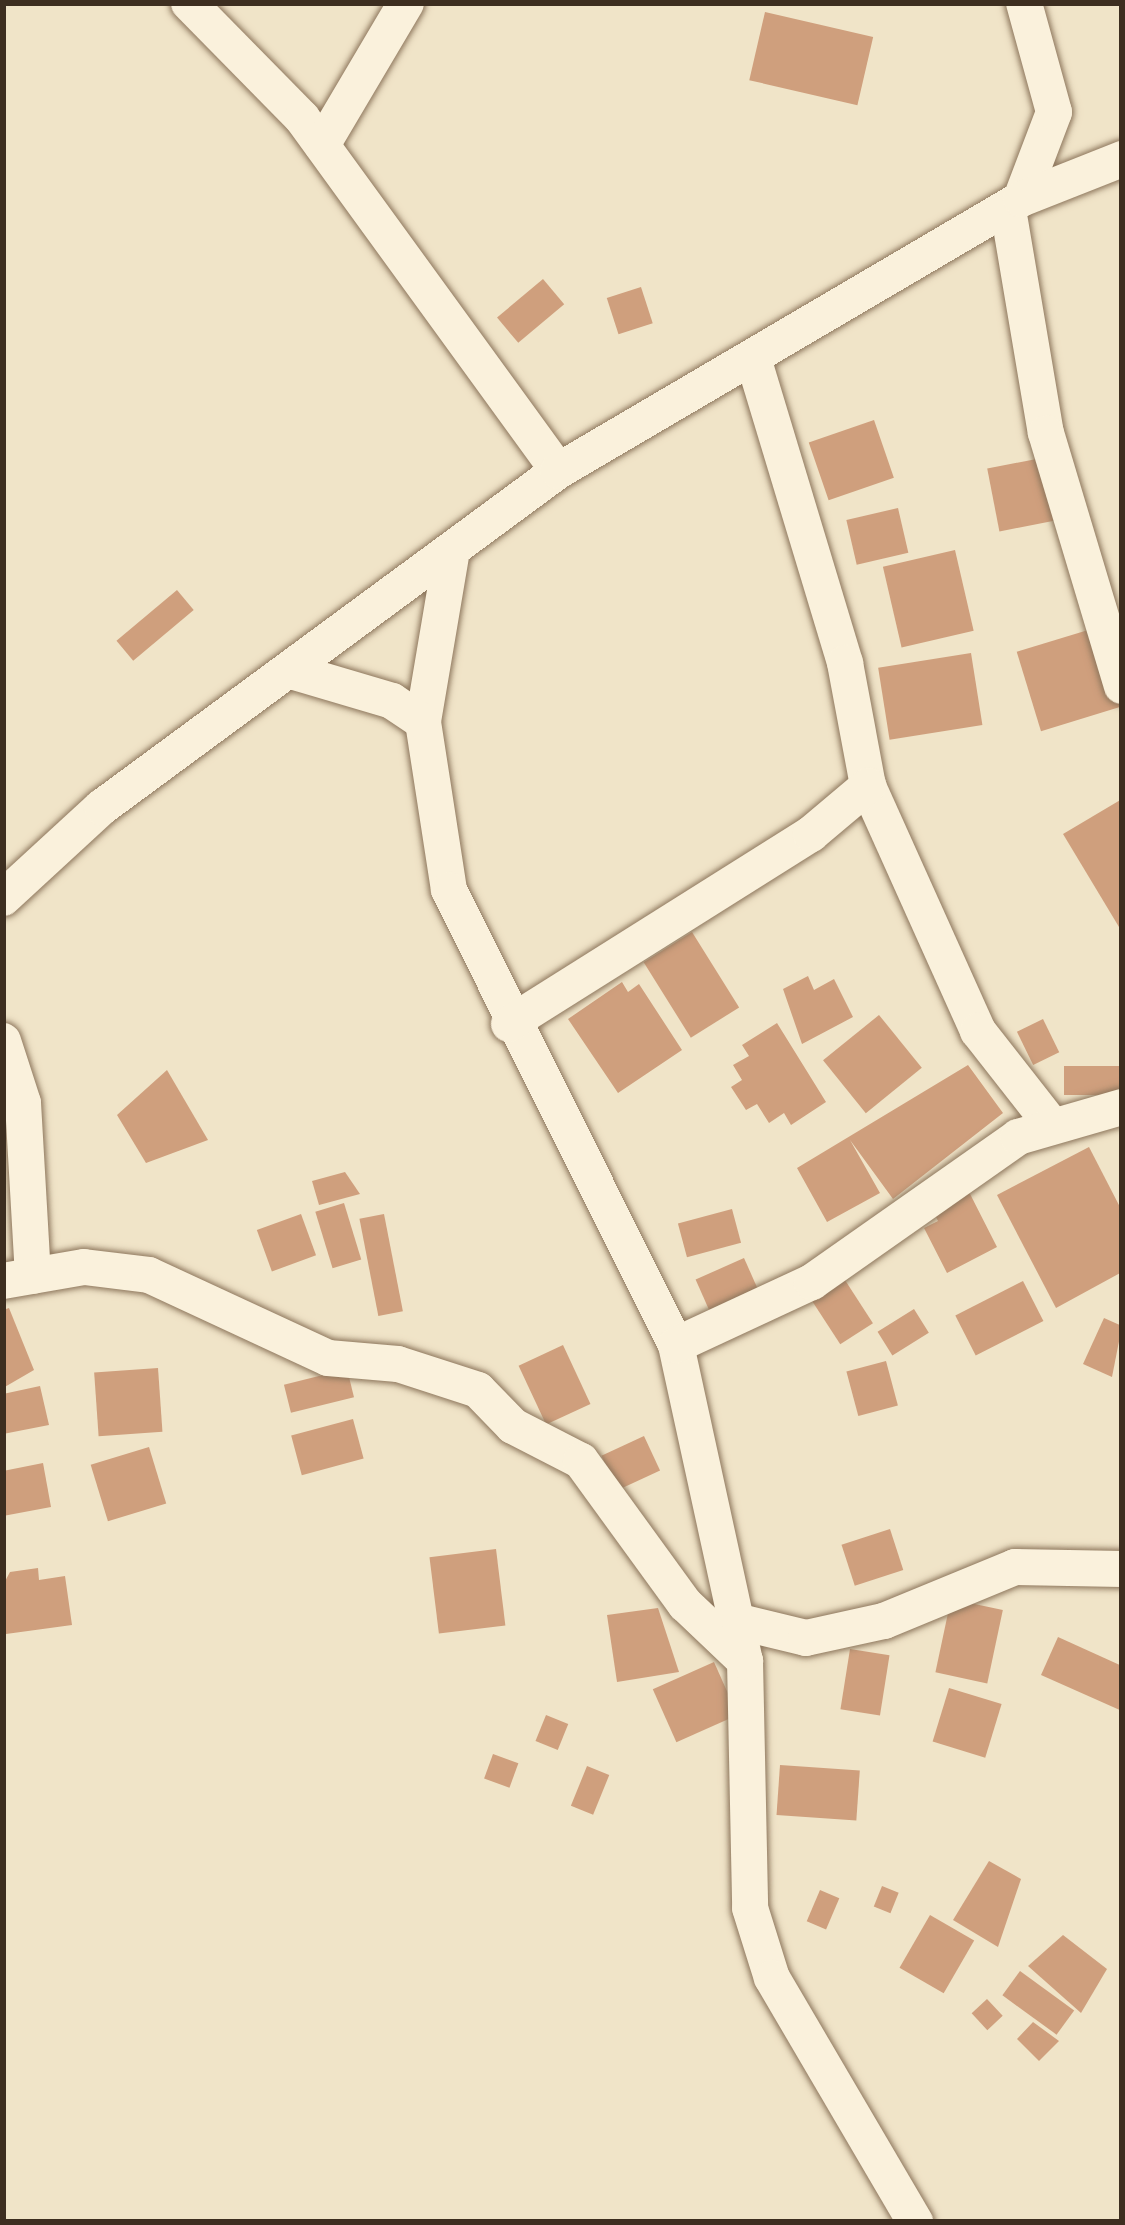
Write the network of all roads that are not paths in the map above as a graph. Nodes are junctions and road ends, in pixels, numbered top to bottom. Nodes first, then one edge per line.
1 (189, 3) edge
2 (406, 3) edge
3 (1024, 3) edge
4 (322, 145) junction
5 (1122, 159) edge
6 (1015, 207) junction
7 (753, 358) junction
8 (558, 471) junction
9 (452, 550) junction
10 (291, 671) junction
11 (1122, 686) edge
12 (423, 722) junction
13 (868, 787) junction
14 (3, 898) edge
15 (509, 1024) junction
16 (3, 1041) edge
17 (1122, 1107) edge
18 (1051, 1124) junction
19 (18, 1279) edge
20 (676, 1345) junction
21 (1122, 1569) edge
22 (740, 1622) junction
23 (746, 1661) junction
24 (914, 2222) edge

1 - 4 street
2 - 4 street
3 - 6 street
4 - 8 street
5 - 6 street
6 - 7 street
6 - 11 street
7 - 8 street
7 - 13 street
8 - 9 street
9 - 10 street
9 - 12 street
10 - 12 street
10 - 14 street
12 - 15 street
13 - 15 street
13 - 18 street
15 - 20 street
16 - 19 street
17 - 18 street
18 - 20 street
19 - 23 street
20 - 22 street
21 - 22 street
22 - 23 street
23 - 24 street

